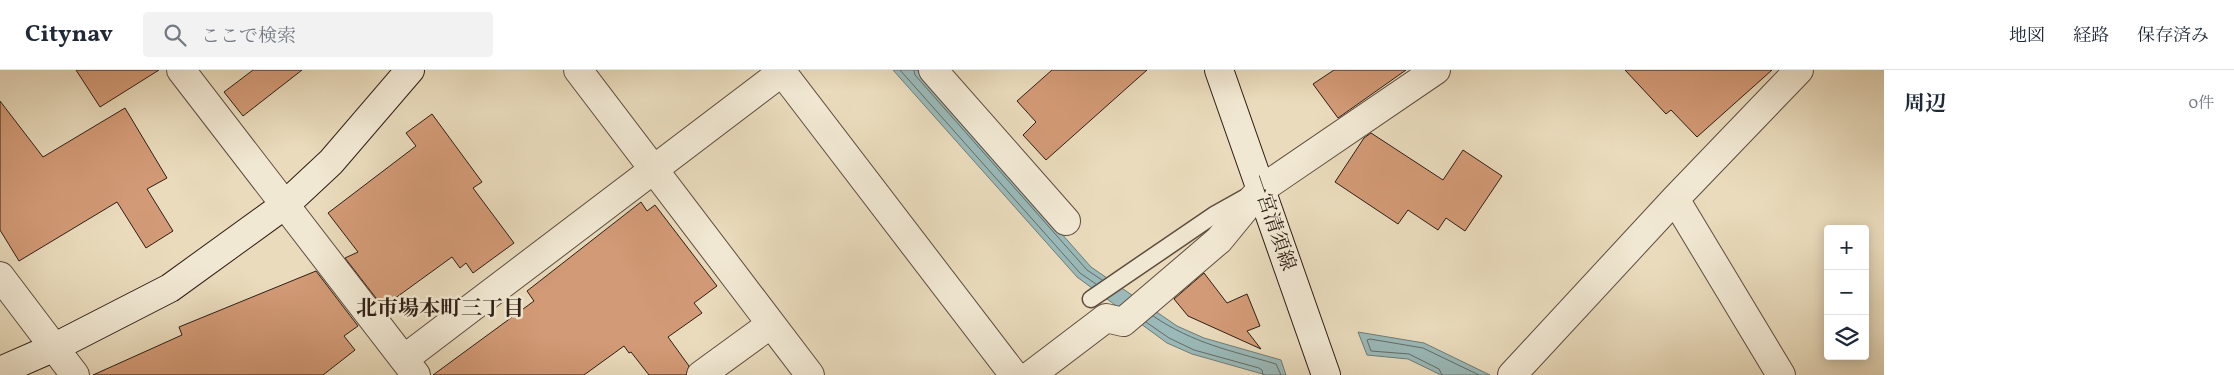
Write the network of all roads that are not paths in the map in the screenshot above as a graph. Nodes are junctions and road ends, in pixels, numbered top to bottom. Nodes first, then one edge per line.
1 (181, 70) edge
2 (410, 70) edge
3 (578, 70) edge
4 (933, 70) edge
5 (1219, 70) edge
6 (1436, 70) edge
7 (1800, 70) edge
8 (655, 170) junction
9 (1260, 190) junction
10 (1675, 199) junction
11 (286, 204) junction
12 (1066, 221) dead end
13 (0, 276) edge
14 (1091, 298) dead end
15 (772, 324) junction
16 (55, 347) junction
17 (410, 367) edge
18 (0, 371) edge
19 (75, 375) edge
20 (701, 375) edge
21 (810, 375) edge
22 (1014, 375) edge
23 (1031, 375) edge
24 (1326, 375) edge
25 (1512, 375) edge
26 (1781, 375) edge

1 - 11 street
2 - 11 street
3 - 8 street
4 - 12 street
5 - 9 street, 一宮清須線
6 - 9 street
7 - 10 street
8 - 15 street
8 - 17 street
8 - 22 street
9 - 14 lane
9 - 23 street
9 - 24 street, 一宮清須線
10 - 25 street
10 - 26 street
11 - 16 street
11 - 17 street
13 - 16 street
15 - 20 street
15 - 21 street
16 - 18 street
16 - 19 street

